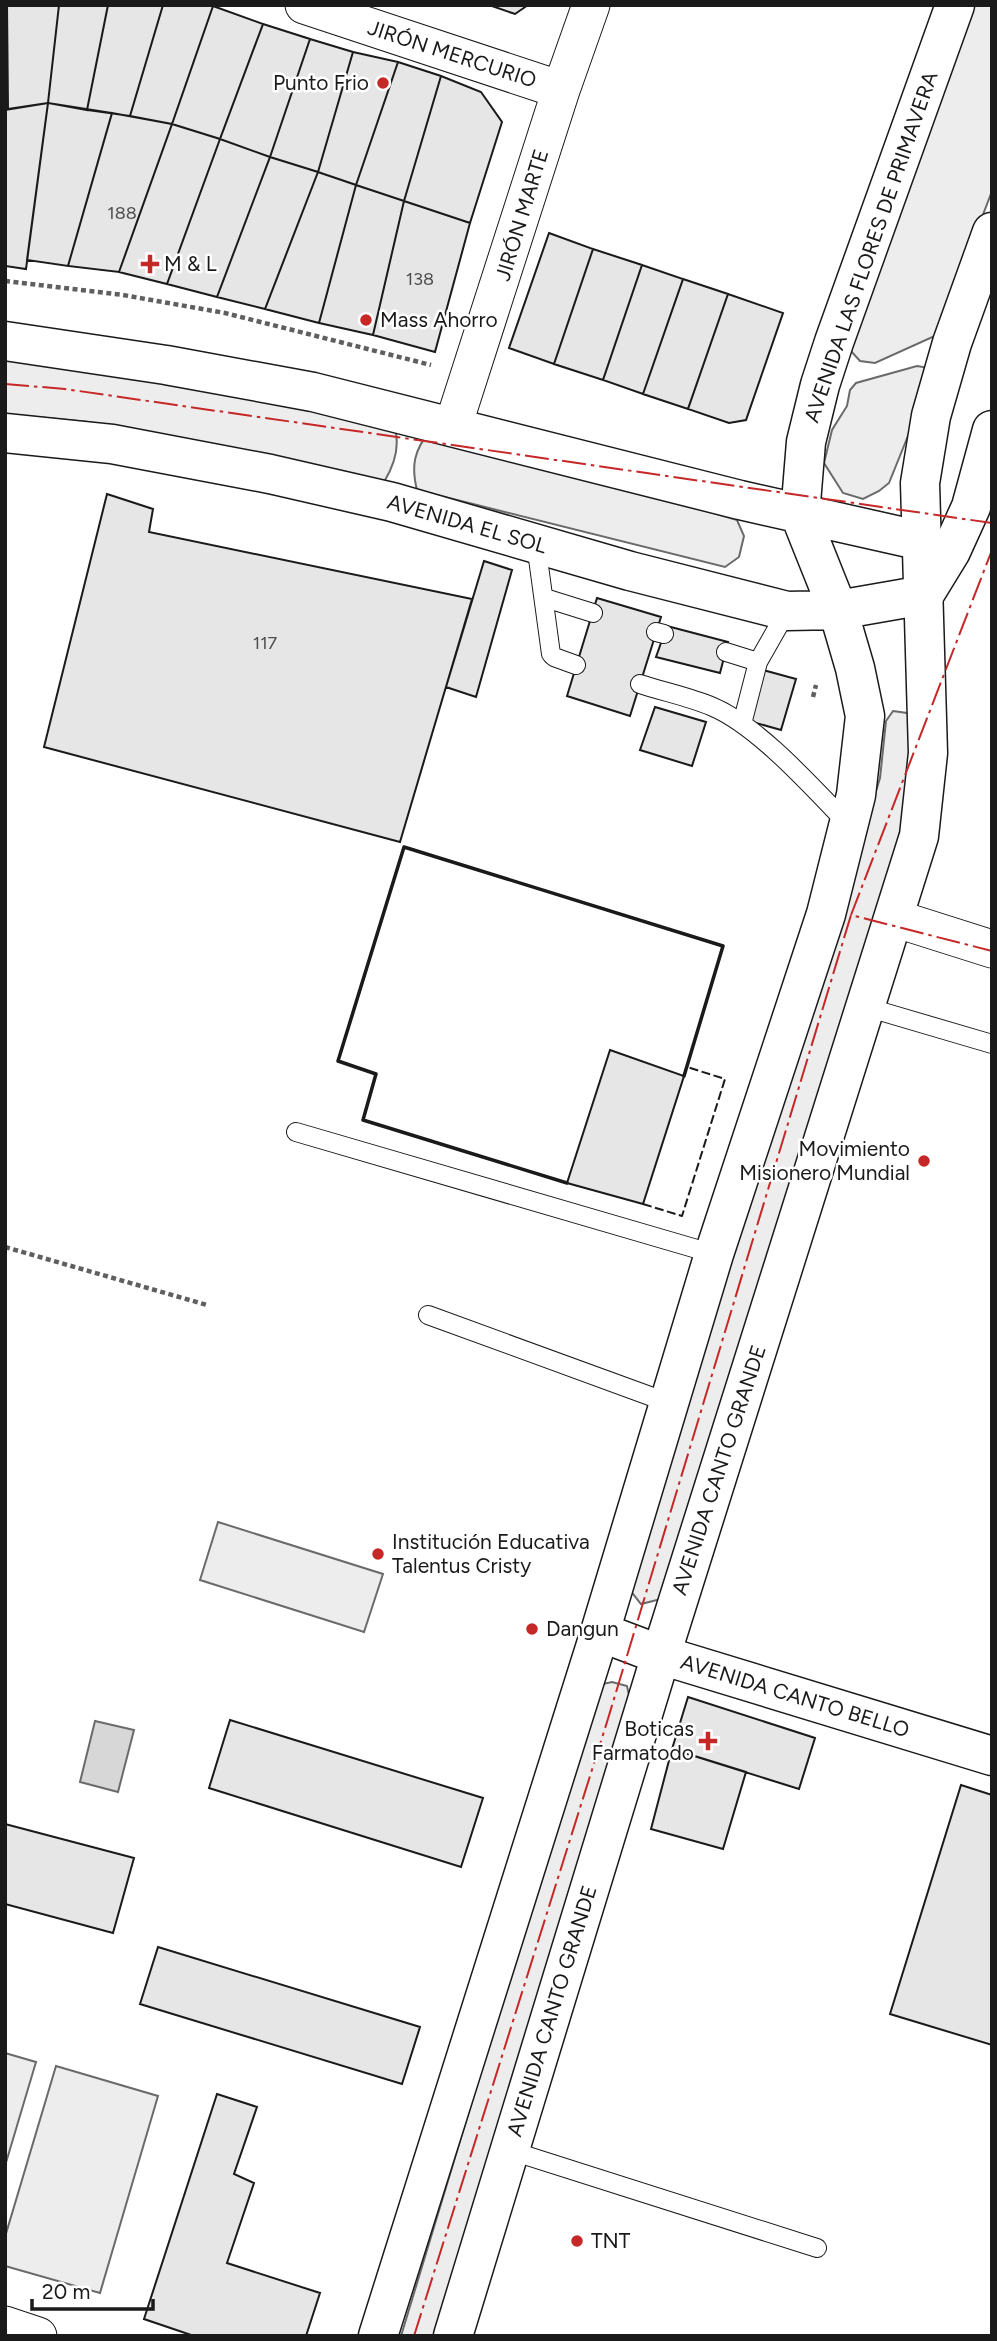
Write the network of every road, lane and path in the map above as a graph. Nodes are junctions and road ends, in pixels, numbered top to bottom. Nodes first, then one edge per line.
1 (304, 5) edge
2 (591, 5) edge
3 (955, 5) edge
4 (561, 90) junction
5 (992, 232) edge
6 (5, 281) edge
7 (5, 341) edge
8 (474, 365) junction
9 (453, 426) junction
10 (992, 430) edge
11 (5, 433) edge
12 (800, 515) junction
13 (922, 541) junction
14 (536, 544) junction
15 (925, 595) junction
16 (545, 598) junction
17 (838, 610) junction
18 (787, 611) junction
19 (593, 613) dead end
20 (726, 652) dead end
21 (758, 662) junction
22 (576, 665) dead end
23 (640, 684) dead end
24 (742, 724) junction
25 (848, 824) junction
26 (894, 918) junction
27 (992, 949) edge
28 (866, 1007) junction
29 (992, 1044) edge
30 (296, 1132) dead end
31 (5, 1247) edge
32 (714, 1254) junction
33 (207, 1305) dead end
34 (428, 1315) dead end
35 (669, 1403) junction
36 (600, 1632) junction
37 (661, 1655) junction
38 (992, 1756) edge
39 (509, 2150) junction
40 (817, 2248) dead end
41 (5, 2325) edge
42 (38, 2336) edge
43 (378, 2336) edge
44 (453, 2336) edge

1 - 4 street, JIRÓN MERCURIO
2 - 4 street, JIRÓN MARTE
3 - 12 main road, AVENIDA LAS FLORES DE PRIMAVERA
4 - 8 street, JIRÓN MARTE
5 - 13 main road
6 - 8 path
7 - 9 main road
8 - 9 street, JIRÓN MARTE
9 - 12 main road
10 - 15 main road
11 - 14 main road, AVENIDA EL SOL
12 - 13 main road
12 - 17 main road, AVENIDA LAS FLORES DE PRIMAVERA
13 - 15 main road
14 - 16 lane
14 - 18 main road, AVENIDA EL SOL
15 - 17 main road, AVENIDA EL SOL
15 - 26 main road, AVENIDA CANTO GRANDE
16 - 19 lane
16 - 22 lane
17 - 18 main road, AVENIDA EL SOL
17 - 25 main road
18 - 21 lane
20 - 21 lane
21 - 24 lane
23 - 24 lane
24 - 25 lane
25 - 32 main road
26 - 27 street
26 - 28 main road, AVENIDA CANTO GRANDE
28 - 29 lane
28 - 37 main road, AVENIDA CANTO GRANDE
30 - 32 lane
31 - 33 path
32 - 35 main road
34 - 35 lane
35 - 36 main road
36 - 37 main road, AVENIDA CANTO BELLO
36 - 43 main road
37 - 38 main road, AVENIDA CANTO BELLO
37 - 39 main road, AVENIDA CANTO GRANDE
39 - 40 lane
39 - 44 main road, AVENIDA CANTO GRANDE
41 - 42 street

